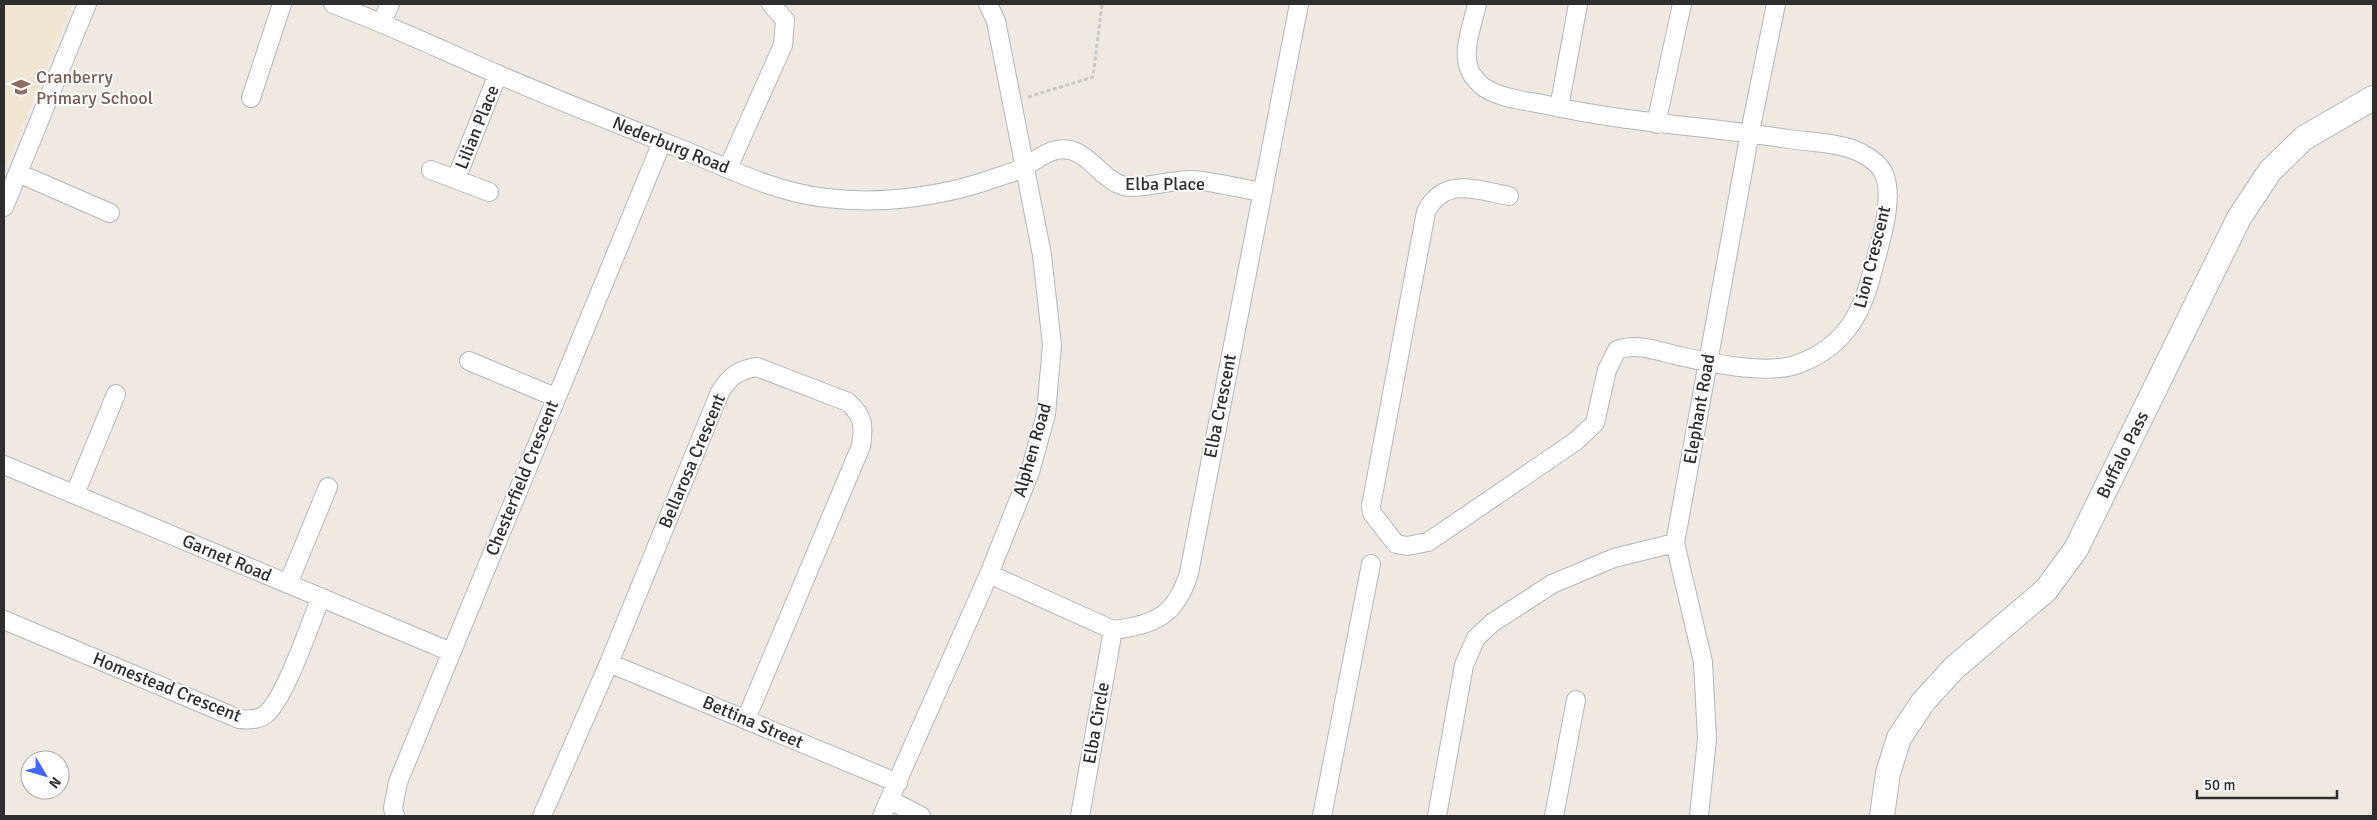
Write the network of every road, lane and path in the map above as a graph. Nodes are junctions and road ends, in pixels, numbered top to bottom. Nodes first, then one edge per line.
1 (88, 4) edge
2 (282, 4) edge
3 (333, 4) edge
4 (390, 4) edge
5 (771, 4) edge
6 (988, 4) edge
7 (1102, 4) edge
8 (1299, 4) edge
9 (1477, 4) edge
10 (1578, 4) edge
11 (1682, 4) edge
12 (1776, 4) edge
13 (382, 22) junction
14 (498, 74) junction
15 (251, 98) dead end
16 (2373, 98) edge
17 (1013, 101) junction
18 (1559, 108) junction
19 (1656, 124) junction
20 (1750, 132) junction
21 (662, 142) junction
22 (1025, 167) junction
23 (728, 168) junction
24 (431, 170) dead end
25 (18, 173) junction
26 (456, 179) junction
27 (490, 192) dead end
28 (1261, 192) junction
29 (1509, 196) dead end
30 (4, 207) edge
31 (110, 213) dead end
32 (469, 361) dead end
33 (1707, 362) junction
34 (116, 394) dead end
35 (556, 397) junction
36 (4, 465) edge
37 (328, 487) dead end
38 (75, 494) junction
39 (1675, 543) junction
40 (1371, 564) dead end
41 (989, 574) junction
42 (288, 584) junction
43 (321, 597) junction
44 (4, 620) edge
45 (1113, 630) junction
46 (451, 652) junction
47 (609, 663) junction
48 (1576, 700) dead end
49 (746, 719) junction
50 (898, 783) junction
51 (890, 800) junction
52 (395, 816) edge
53 (542, 816) edge
54 (882, 816) edge
55 (921, 816) edge
56 (1080, 816) edge
57 (1322, 816) edge
58 (1437, 816) edge
59 (1554, 816) edge
60 (1699, 816) edge
61 (1882, 816) edge

1 - 25 street
2 - 15 street
3 - 13 street, Nederburg Road
4 - 13 street
5 - 23 street
6 - 17 street, Alphen Road
7 - 17 path
8 - 28 street, Elba Crescent
9 - 18 street, Lion Crescent
10 - 18 street
11 - 19 street
12 - 20 street, Elephant Road
13 - 14 street, Nederburg Road
14 - 21 street, Nederburg Road
14 - 26 street, Lilian Place
16 - 61 main road, Buffalo Pass
17 - 22 street, Alphen Road
18 - 19 street, Lion Crescent
19 - 20 street, Lion Crescent
20 - 33 street, Elephant Road
20 - 33 street, Lion Crescent
21 - 23 street, Nederburg Road
21 - 35 street, Chesterfield Crescent
22 - 23 street, Nederburg Road
22 - 28 street, Elba Place
22 - 41 street, Alphen Road
24 - 26 street, Lilian Place
25 - 30 street
25 - 31 street
26 - 27 street, Lilian Place
28 - 45 street, Elba Crescent
29 - 33 street, Lion Crescent
32 - 35 street
33 - 39 street, Elephant Road
34 - 38 street
35 - 46 street, Chesterfield Crescent
36 - 38 street, Garnet Road
37 - 42 street
38 - 42 street, Garnet Road
39 - 58 street
39 - 60 street, Elephant Road
40 - 57 street
41 - 45 street
41 - 50 street, Alphen Road
42 - 43 street, Garnet Road
43 - 44 street, Homestead Crescent
43 - 46 street, Garnet Road
45 - 56 street, Elba Circle
46 - 52 street, Chesterfield Crescent
47 - 49 street, Bettina Street
47 - 49 street, Bellarosa Crescent
47 - 53 street, Bellarosa Crescent
48 - 59 street
49 - 50 street, Bettina Street
50 - 51 street, Alphen Road
51 - 54 street, Alphen Road
51 - 55 street

